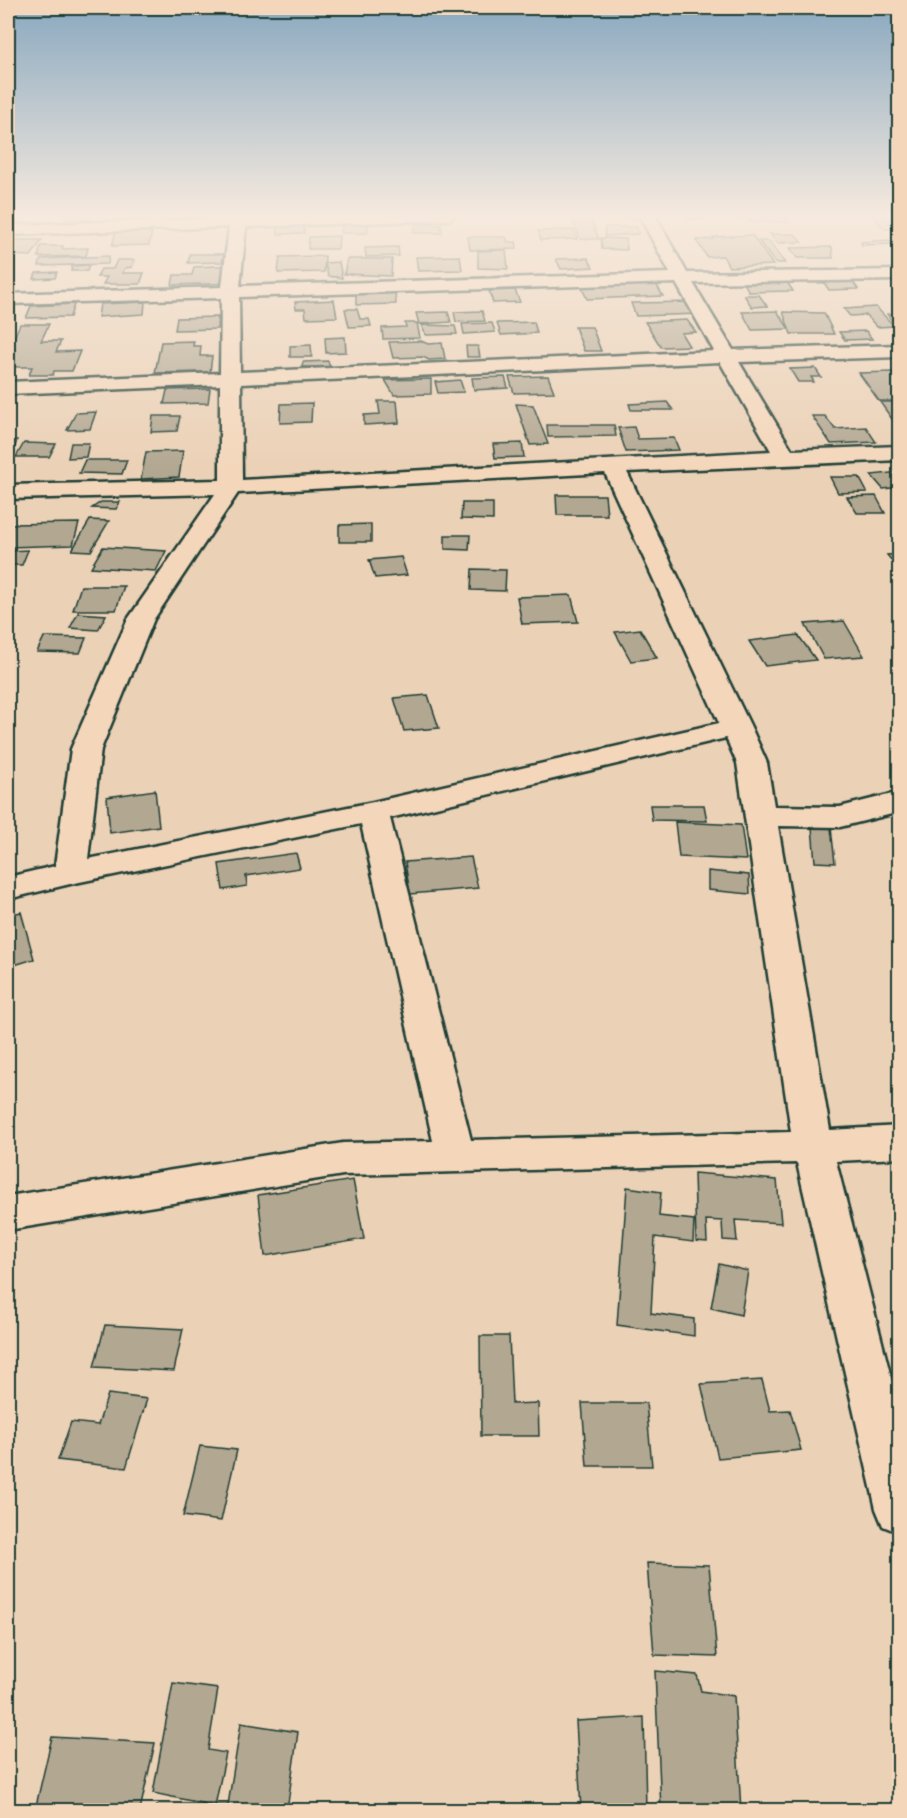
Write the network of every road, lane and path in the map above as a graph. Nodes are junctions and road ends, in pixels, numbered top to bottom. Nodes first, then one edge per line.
1 (230, 300) edge
2 (693, 300) edge
3 (900, 351) edge
4 (728, 356) junction
5 (230, 379) junction
6 (8, 388) edge
7 (900, 453) edge
8 (785, 457) junction
9 (613, 466) junction
10 (231, 486) junction
11 (8, 492) edge
12 (737, 727) junction
13 (900, 802) edge
14 (373, 812) junction
15 (760, 815) junction
16 (70, 873) junction
17 (8, 888) edge
18 (900, 1142) edge
19 (813, 1147) junction
20 (456, 1157) junction
21 (8, 1213) edge
22 (900, 1509) edge

1 - 5 street
2 - 4 street
3 - 4 street
4 - 5 street
4 - 8 street
5 - 6 street
5 - 10 street
7 - 8 street
8 - 9 street
9 - 10 street
9 - 12 street
10 - 11 street
10 - 16 street
12 - 14 street
12 - 15 street
13 - 15 street
14 - 16 street
14 - 20 street
15 - 19 street
16 - 17 street
18 - 19 street
19 - 20 street
19 - 22 street
20 - 21 street

